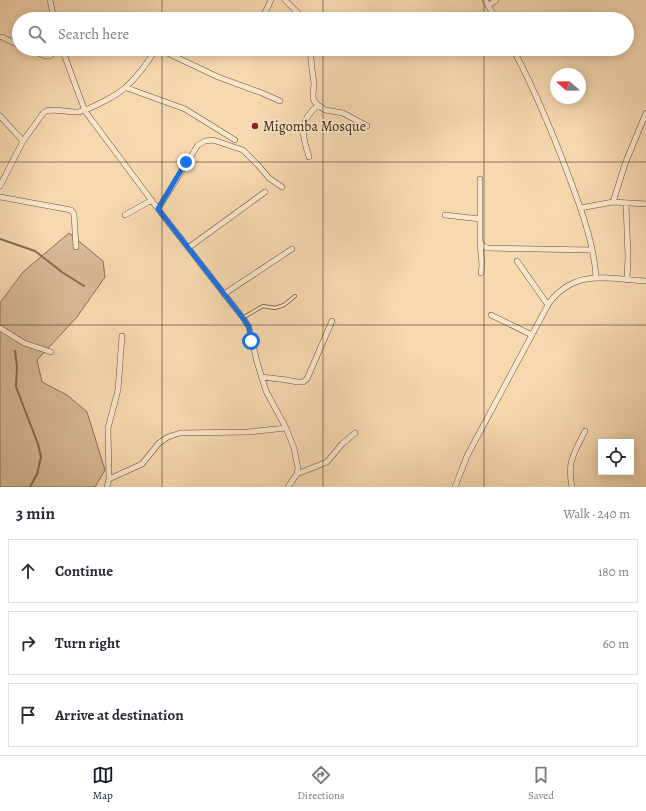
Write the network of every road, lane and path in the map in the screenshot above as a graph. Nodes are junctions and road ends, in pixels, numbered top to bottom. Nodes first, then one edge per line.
1 (50, 0) edge
2 (271, 0) edge
3 (285, 0) edge
4 (485, 0) edge
5 (496, 0) edge
6 (488, 6) junction
7 (53, 12) edge
8 (265, 12) edge
9 (297, 12) edge
10 (492, 12) edge
11 (2, 37) dead end
12 (12, 42) edge
13 (65, 56) edge
14 (151, 56) edge
15 (174, 56) edge
16 (311, 56) edge
17 (517, 56) edge
18 (127, 88) junction
19 (280, 101) dead end
20 (318, 105) junction
21 (85, 111) junction
22 (646, 113) edge
23 (0, 116) edge
24 (367, 126) dead end
25 (235, 140) dead end
26 (24, 141) junction
27 (309, 157) dead end
28 (480, 179) dead end
29 (0, 186) edge
30 (282, 187) dead end
31 (265, 192) dead end
32 (0, 197) edge
33 (152, 200) junction
34 (613, 202) junction
35 (626, 203) junction
36 (646, 204) edge
37 (580, 208) junction
38 (158, 209) junction
39 (125, 215) dead end
40 (445, 215) dead end
41 (480, 219) junction
42 (480, 241) junction
43 (76, 246) dead end
44 (188, 248) junction
45 (292, 249) dead end
46 (592, 250) junction
47 (518, 261) dead end
48 (481, 273) dead end
49 (596, 278) junction
50 (627, 280) junction
51 (646, 281) edge
52 (224, 294) junction
53 (295, 296) dead end
54 (548, 305) junction
55 (491, 315) dead end
56 (243, 318) junction
57 (332, 321) dead end
58 (0, 328) edge
59 (532, 335) junction
60 (122, 336) dead end
61 (51, 352) dead end
62 (262, 377) junction
63 (286, 428) junction
64 (585, 430) dead end
65 (356, 433) dead end
66 (297, 474) junction
67 (109, 479) junction
68 (107, 487) edge
69 (288, 487) edge
70 (455, 487) edge
71 (572, 487) edge

1 - 7 street
2 - 8 street
3 - 9 street
4 - 6 street
5 - 6 street
6 - 10 street
11 - 12 street
13 - 21 street
14 - 18 street
15 - 19 street
16 - 20 street
17 - 37 street
18 - 21 street
18 - 25 street
20 - 24 street
20 - 27 street
21 - 26 street
21 - 33 street
22 - 34 street
23 - 26 street
26 - 29 street
28 - 41 street
30 - 38 street
31 - 44 street
32 - 43 street
33 - 38 street
33 - 39 street
34 - 35 street
34 - 37 street
35 - 36 street
35 - 50 street
37 - 46 street
38 - 44 street
40 - 41 street
41 - 42 street
42 - 46 street
42 - 48 street
44 - 52 street
45 - 52 street
46 - 49 street
47 - 54 street
49 - 50 street
49 - 54 street
50 - 51 street
52 - 56 street
53 - 56 lane
54 - 59 street
55 - 59 street
56 - 62 street
57 - 62 street
58 - 61 street
59 - 70 street
60 - 67 street
62 - 63 street
63 - 66 street
63 - 67 street
64 - 71 street
65 - 66 street
66 - 69 street
67 - 68 street

